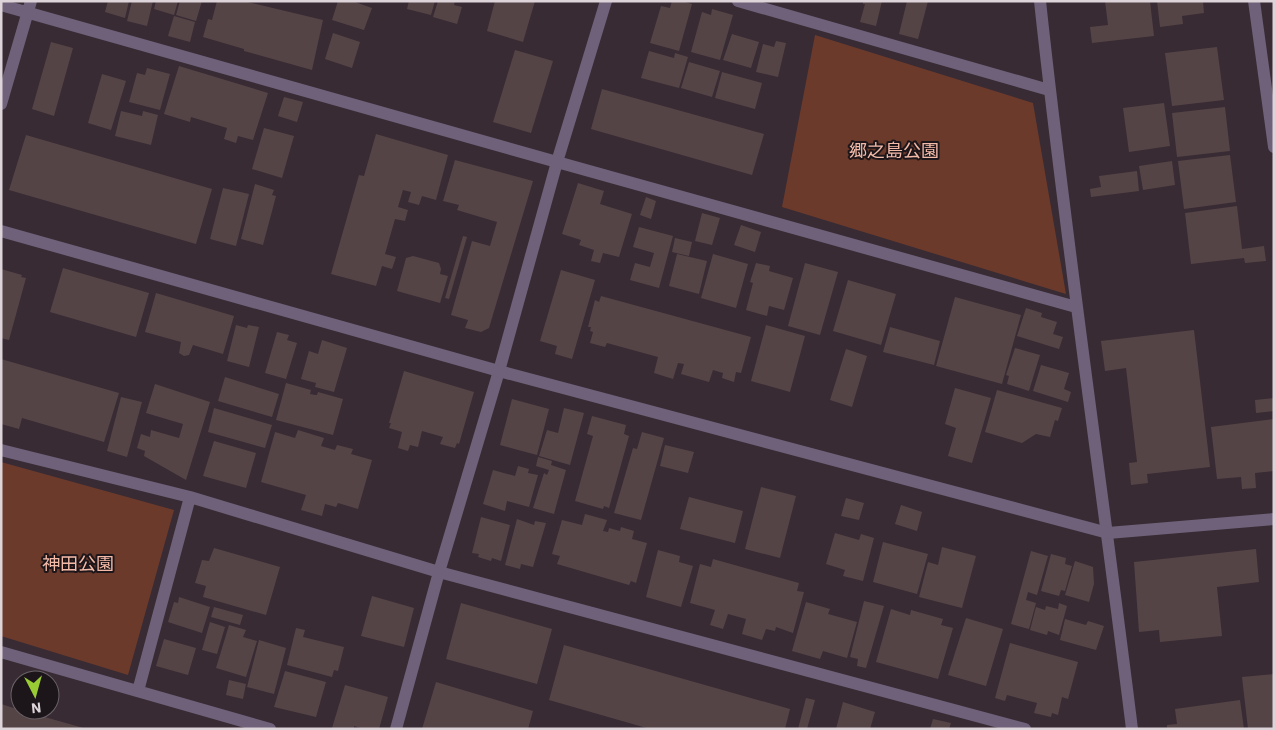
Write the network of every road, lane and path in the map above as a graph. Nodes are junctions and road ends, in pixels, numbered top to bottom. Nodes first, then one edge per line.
1 (606, 1) edge
2 (738, 1) edge
3 (1040, 1) edge
4 (1254, 1) edge
5 (1, 5) edge
6 (29, 7) edge
7 (1049, 90) junction
8 (1, 104) edge
9 (1274, 148) edge
10 (557, 162) junction
11 (1, 230) edge
12 (1076, 307) junction
13 (499, 372) junction
14 (1, 450) edge
15 (190, 497) junction
16 (1274, 519) edge
17 (1108, 533) junction
18 (439, 572) junction
19 (1, 652) edge
20 (138, 691) junction
21 (270, 729) edge
22 (396, 729) edge
23 (1025, 729) edge
24 (1132, 729) edge

1 - 10 street
2 - 7 street
3 - 7 street
4 - 9 street
5 - 6 street
6 - 8 street
6 - 10 street
7 - 12 street
10 - 12 street
10 - 13 street
11 - 13 street
12 - 17 street
13 - 17 street
13 - 18 street
14 - 15 street
15 - 18 street
15 - 20 street
16 - 17 street
17 - 24 street
18 - 22 street
18 - 23 street
19 - 20 street
20 - 21 street

